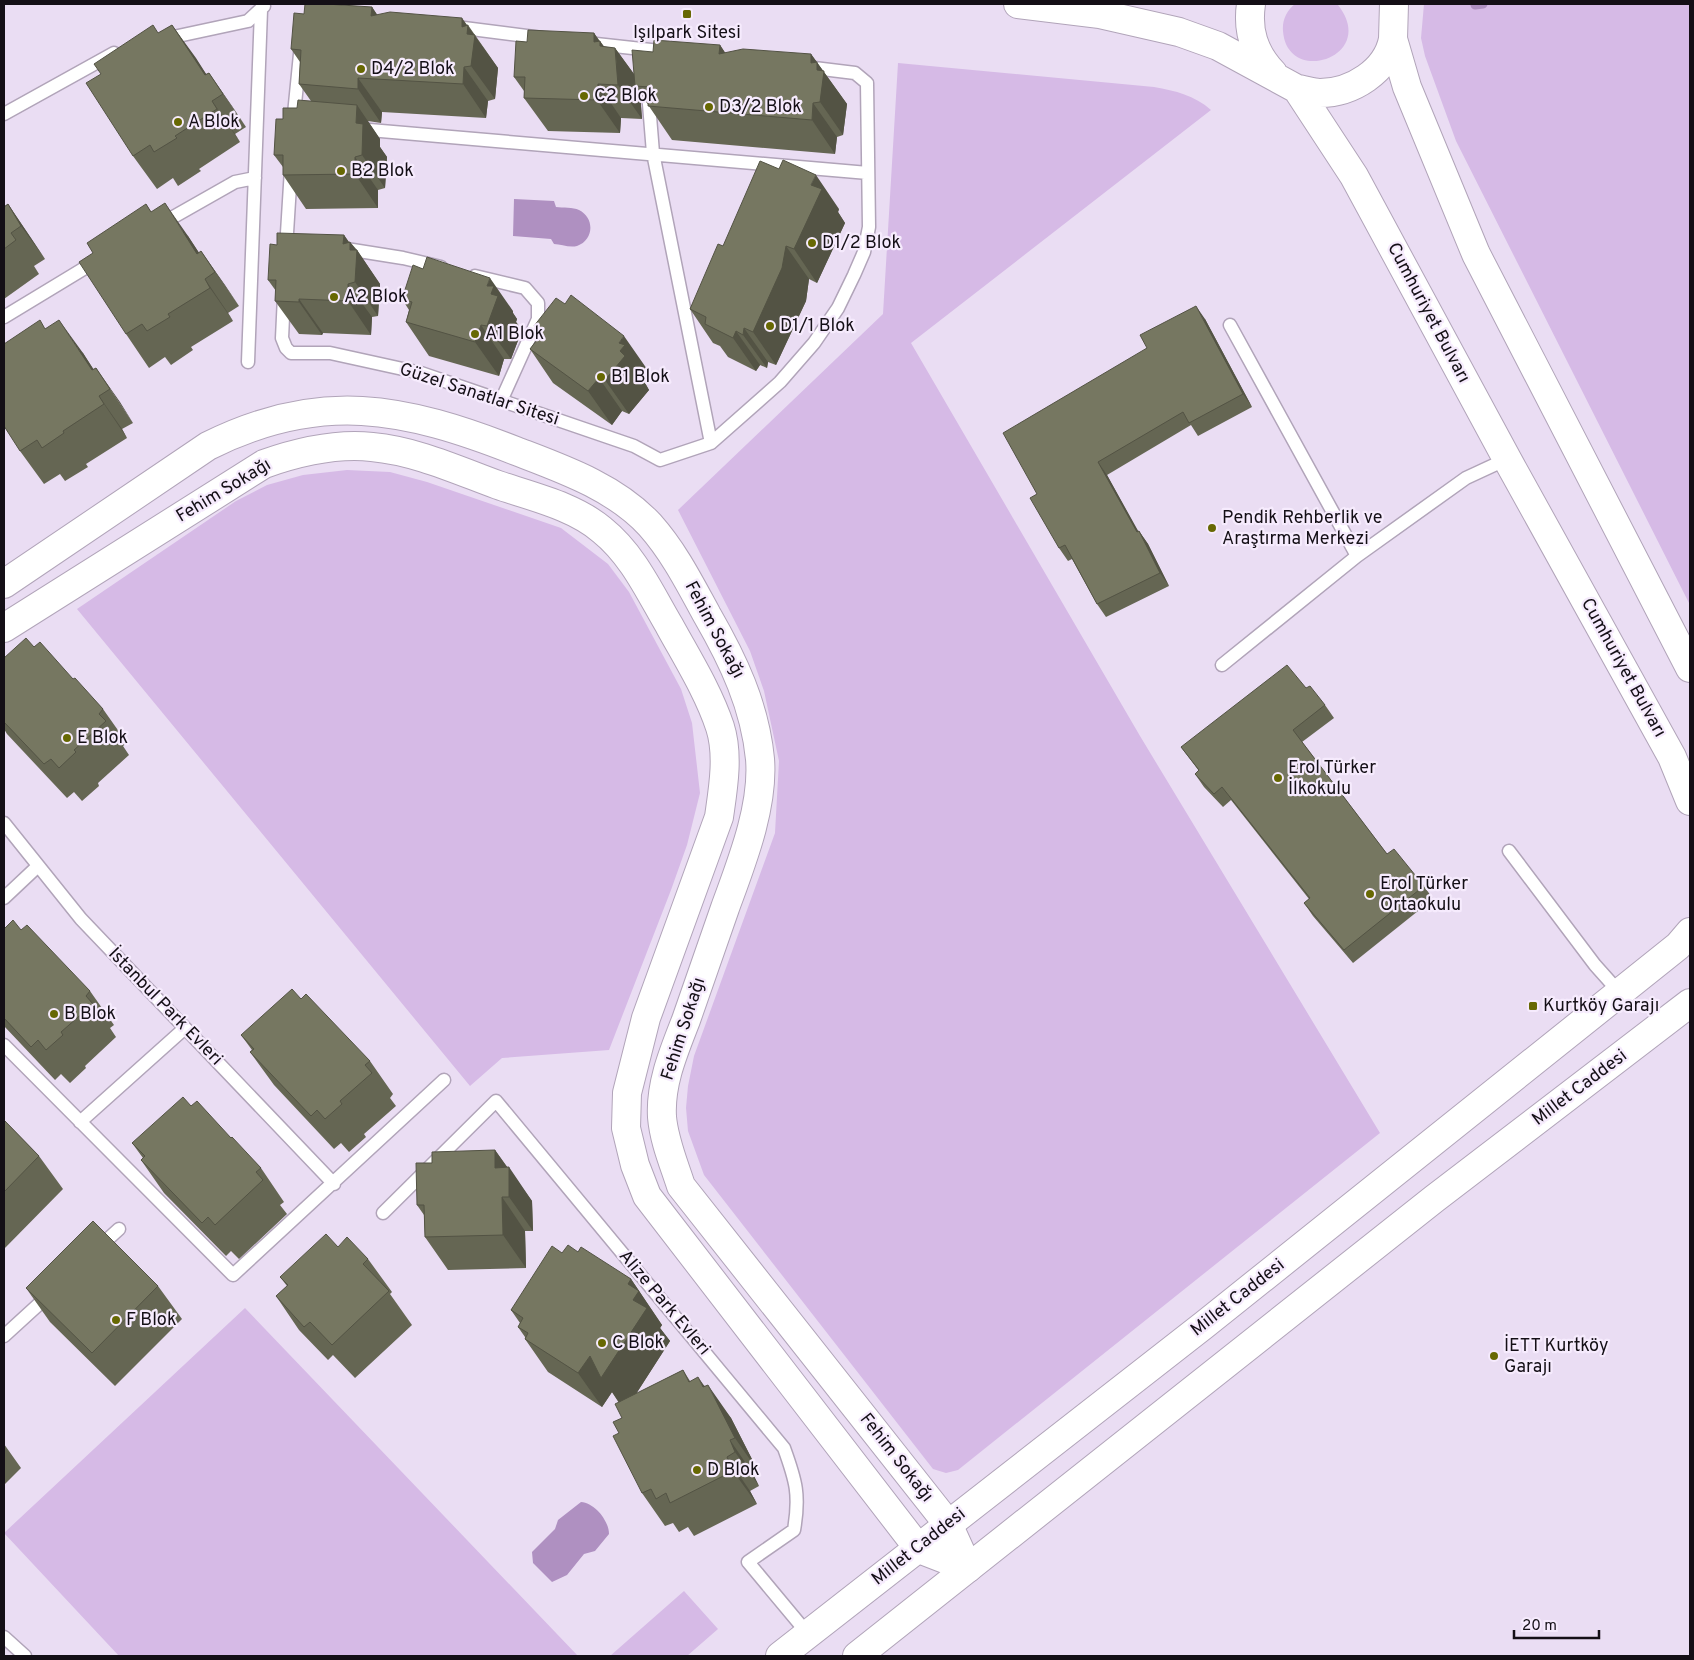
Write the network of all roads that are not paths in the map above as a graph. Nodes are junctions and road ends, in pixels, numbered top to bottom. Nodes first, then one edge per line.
1 (1018, 4) edge
2 (1251, 4) edge
3 (1394, 4) edge
4 (263, 7) edge
5 (440, 26) edge
6 (302, 27) edge
7 (556, 39) edge
8 (1393, 39) junction
9 (156, 40) edge
10 (576, 41) edge
11 (130, 48) edge
12 (682, 54) edge
13 (797, 66) edge
14 (646, 78) edge
15 (1287, 83) junction
16 (4, 114) edge
17 (296, 127) edge
18 (342, 127) edge
19 (292, 153) edge
20 (653, 153) junction
21 (868, 173) junction
22 (255, 178) junction
23 (152, 229) edge
24 (286, 242) junction
25 (303, 244) edge
26 (329, 247) edge
27 (111, 253) edge
28 (286, 261) edge
29 (285, 280) edge
30 (4, 317) edge
31 (1230, 326) dead end
32 (248, 362) dead end
33 (501, 401) junction
34 (711, 442) junction
35 (1506, 459) junction
36 (1357, 556) junction
37 (4, 584) edge
38 (4, 628) edge
39 (1222, 665) dead end
40 (1690, 668) edge
41 (1690, 800) edge
42 (4, 823) edge
43 (1509, 851) dead end
44 (38, 866) junction
45 (4, 898) edge
46 (1690, 932) edge
47 (1620, 993) junction
48 (1690, 1003) edge
49 (185, 1028) junction
50 (4, 1045) edge
51 (444, 1080) dead end
52 (80, 1122) junction
53 (334, 1184) junction
54 (383, 1213) dead end
55 (119, 1229) dead end
56 (90, 1256) edge
57 (61, 1283) edge
58 (4, 1336) edge
59 (948, 1524) junction
60 (920, 1549) junction
61 (968, 1568) junction
62 (808, 1634) junction
63 (4, 1637) edge
64 (25, 1656) edge
65 (780, 1656) edge
66 (857, 1656) edge

1 - 15 street, Cumhuriyet Bulvarı
2 - 15 street
3 - 8 street
4 - 9 lane
4 - 22 lane
5 - 7 lane
6 - 17 lane
8 - 15 street
8 - 40 street
10 - 12 lane
11 - 16 lane
13 - 21 lane, Güzel Sanatlar Sitesi
14 - 20 lane
15 - 35 street, Cumhuriyet Bulvarı
18 - 20 lane
19 - 24 lane
20 - 21 lane
20 - 34 lane
21 - 34 lane, Güzel Sanatlar Sitesi
22 - 23 lane
22 - 32 lane
24 - 25 lane
24 - 28 lane
26 - 33 lane
27 - 30 lane
29 - 33 lane, Güzel Sanatlar Sitesi
31 - 36 lane
33 - 34 lane, Güzel Sanatlar Sitesi
35 - 36 lane
35 - 41 street, Cumhuriyet Bulvarı
36 - 39 lane
37 - 59 street, Fehim Sokağı
38 - 60 street, Fehim Sokağı
42 - 44 lane, İstanbul Park Evleri
43 - 47 lane
44 - 45 lane
44 - 49 lane, İstanbul Park Evleri
46 - 47 street, Millet Caddesi
47 - 59 street, Millet Caddesi
48 - 61 street, Millet Caddesi
49 - 52 lane
49 - 53 lane, İstanbul Park Evleri
50 - 52 lane
51 - 53 lane
52 - 53 lane
54 - 62 lane, Alize Park Evleri
55 - 56 lane
57 - 58 lane
59 - 60 street, Millet Caddesi
59 - 61 street, Fehim Sokağı
60 - 61 street
60 - 62 street, Millet Caddesi
61 - 66 street, Millet Caddesi
62 - 65 street, Millet Caddesi
63 - 64 lane

